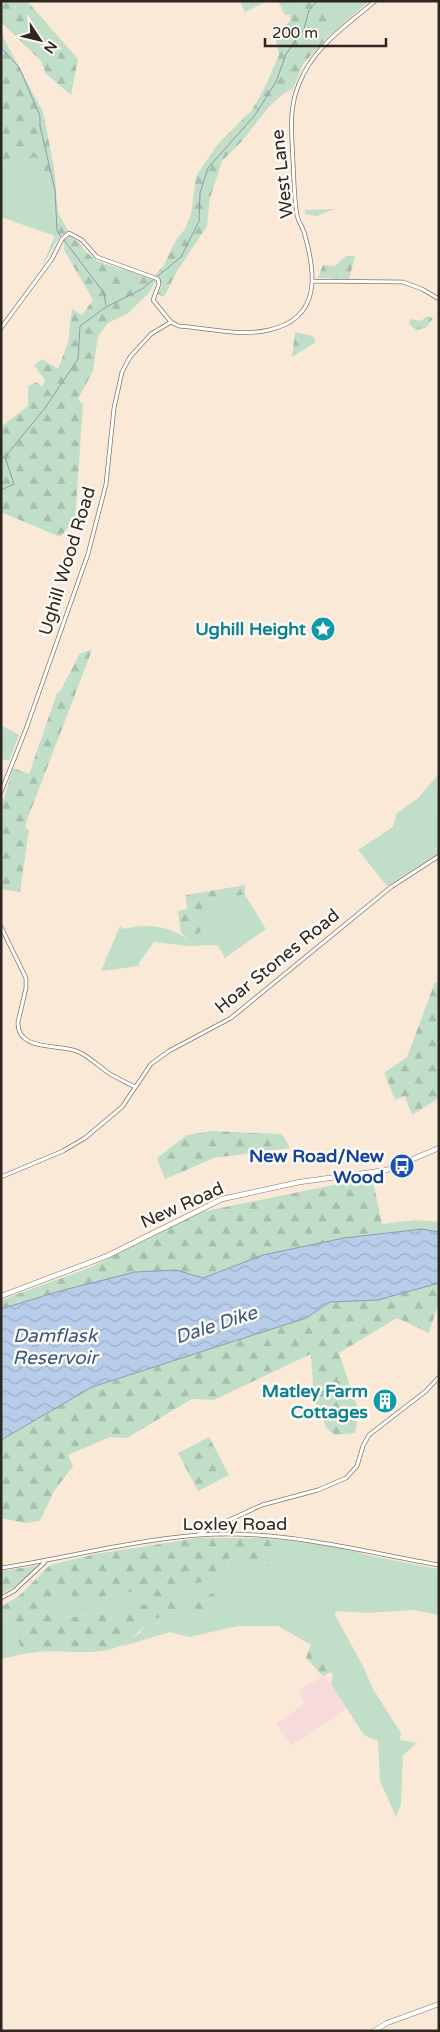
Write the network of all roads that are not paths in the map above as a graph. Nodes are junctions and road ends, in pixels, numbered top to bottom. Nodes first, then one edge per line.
1 (375, 1) edge
2 (313, 281) junction
3 (439, 299) edge
4 (171, 322) junction
5 (1, 328) edge
6 (1, 792) edge
7 (439, 856) edge
8 (1, 927) edge
9 (135, 1087) junction
10 (439, 1148) edge
11 (1, 1177) edge
12 (1, 1296) edge
13 (439, 1377) edge
14 (199, 1535) junction
15 (46, 1561) junction
16 (439, 1565) edge
17 (1, 1568) edge
18 (1, 1598) edge
19 (439, 2004) edge
20 (374, 2031) edge

1 - 2 street, West Lane
2 - 3 street
2 - 4 street
4 - 5 street
4 - 6 street, Ughill Wood Road
7 - 9 street, Hoar Stones Road
8 - 9 street
9 - 11 street, Hoar Stones Road
10 - 12 street, New Road
13 - 14 street
14 - 15 street, Loxley Road
14 - 16 street, Loxley Road
15 - 17 street, Loxley Road
15 - 18 street
19 - 20 street

